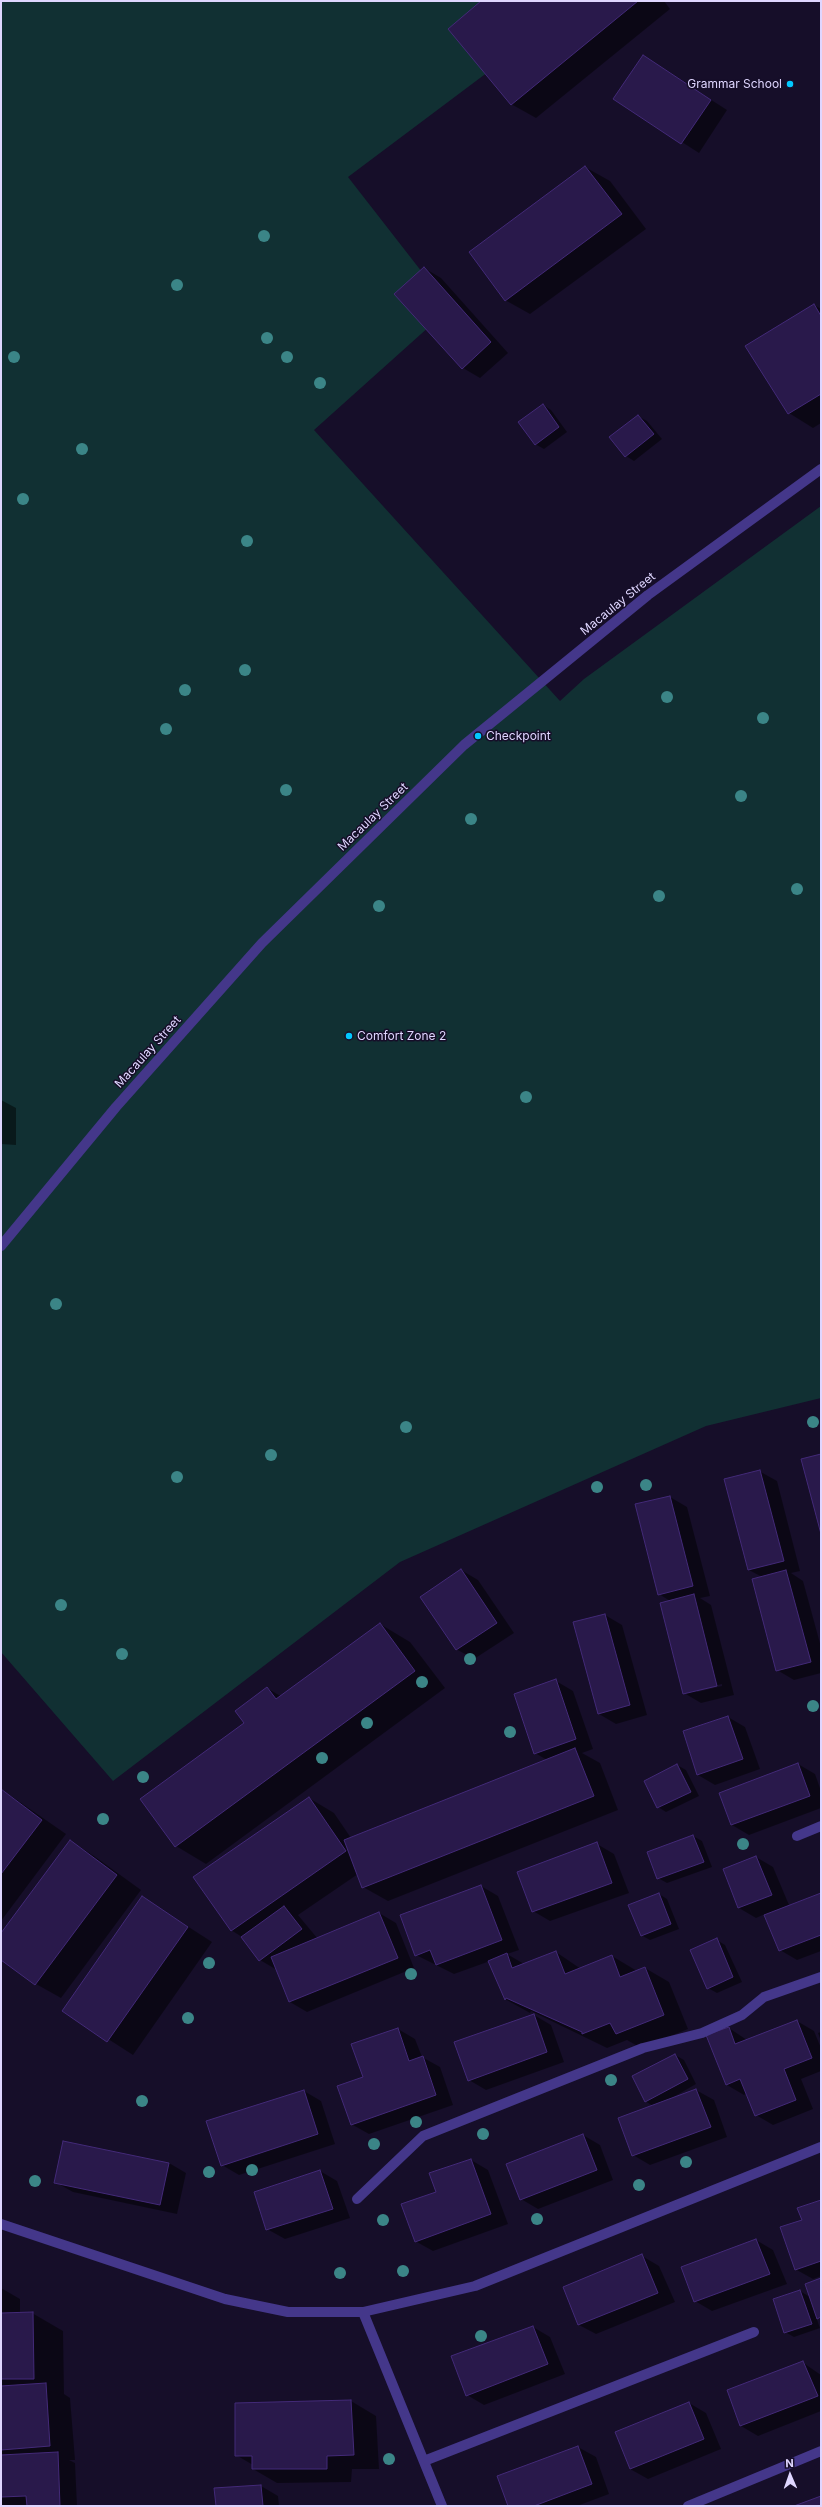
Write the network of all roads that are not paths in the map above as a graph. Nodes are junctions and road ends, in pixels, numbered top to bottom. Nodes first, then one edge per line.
1 (821, 469) edge
2 (1, 1246) edge
3 (821, 1826) edge
4 (797, 1836) dead end
5 (821, 1977) edge
6 (821, 2147) edge
7 (357, 2199) dead end
8 (1, 2224) edge
9 (363, 2312) junction
10 (754, 2332) dead end
11 (821, 2451) edge
12 (424, 2461) junction
13 (442, 2506) edge
14 (688, 2506) edge

1 - 2 street, Macaulay Street
3 - 4 street
5 - 7 street
6 - 9 street
8 - 9 street
9 - 12 street
10 - 12 street
11 - 14 street
12 - 13 street

